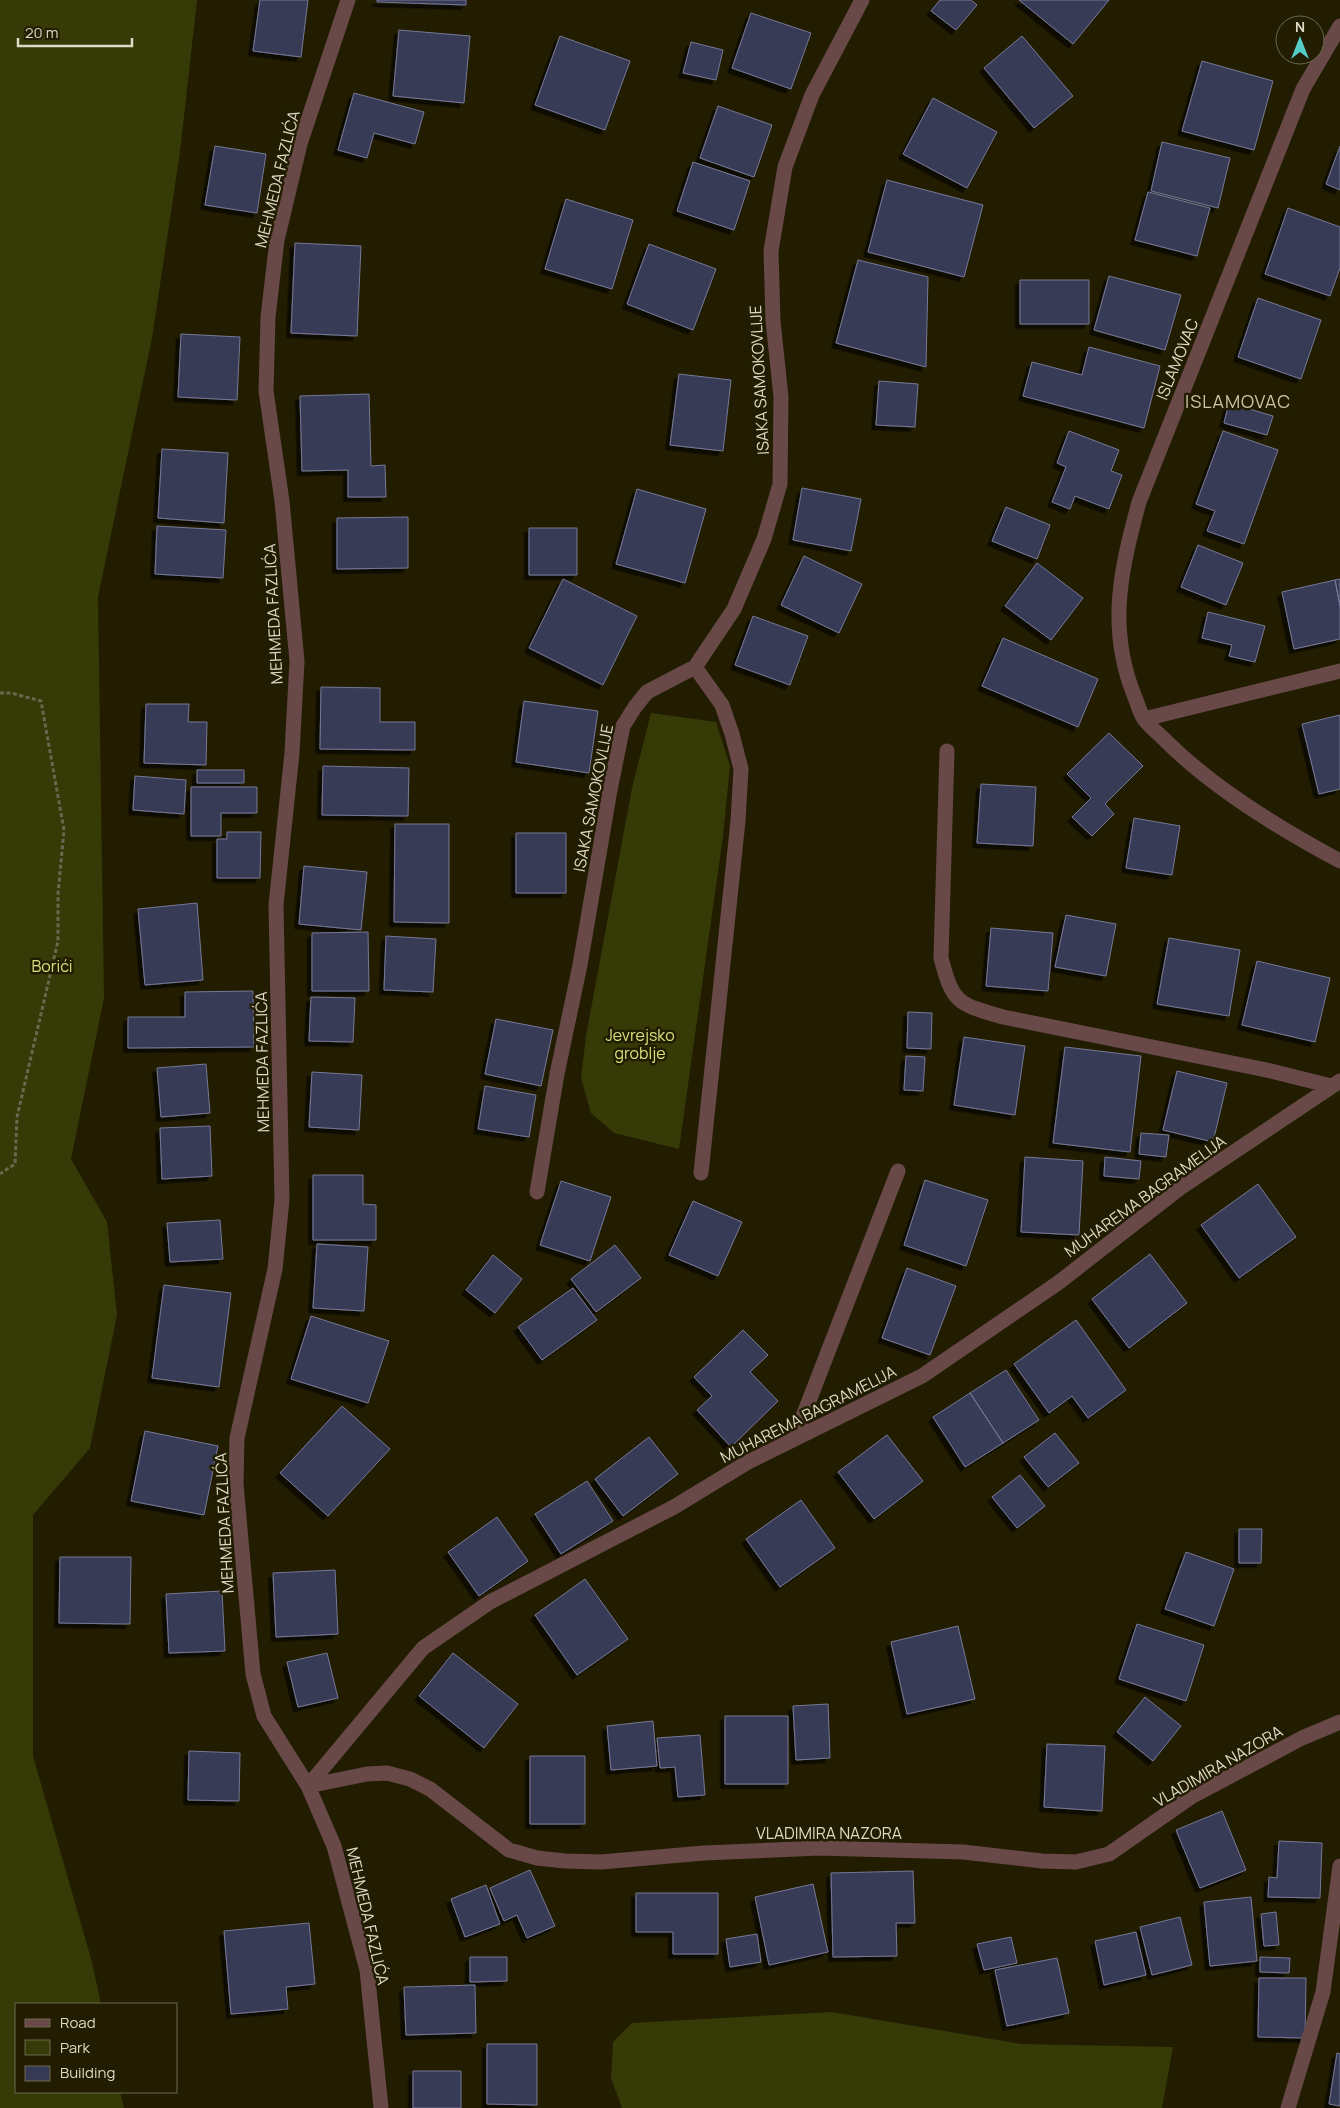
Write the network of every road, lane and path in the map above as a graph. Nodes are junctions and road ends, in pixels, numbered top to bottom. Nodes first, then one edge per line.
1 (348, 0) edge
2 (862, 0) edge
3 (1340, 26) edge
4 (695, 667) junction
5 (1340, 671) edge
6 (0, 693) edge
7 (1144, 719) junction
8 (948, 751) dead end
9 (1340, 861) edge
10 (1336, 1084) edge
11 (898, 1171) dead end
12 (701, 1173) dead end
13 (0, 1174) edge
14 (537, 1192) dead end
15 (795, 1437) junction
16 (1340, 1722) edge
17 (308, 1786) junction
18 (1340, 1866) edge
19 (382, 2108) edge
20 (1288, 2108) edge

1 - 17 street, MEHMEDA FAZLIĆA
2 - 4 street, ISAKA SAMOKOVLIJE
3 - 7 street, ISLAMOVAC
4 - 12 street
4 - 14 street, ISAKA SAMOKOVLIJE
5 - 7 street
6 - 13 path
7 - 9 street
8 - 10 street
10 - 15 street, MUHAREMA BAGRAMELIJA
11 - 15 street
15 - 17 street, MUHAREMA BAGRAMELIJA
16 - 17 street, VLADIMIRA NAZORA
17 - 19 street, MEHMEDA FAZLIĆA
18 - 20 street

